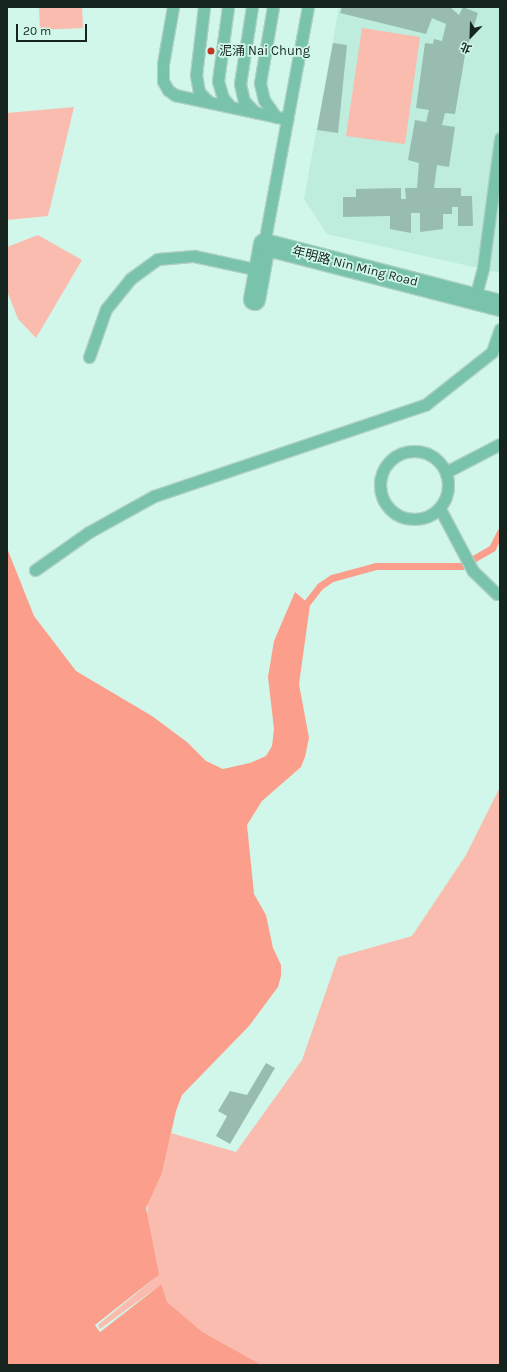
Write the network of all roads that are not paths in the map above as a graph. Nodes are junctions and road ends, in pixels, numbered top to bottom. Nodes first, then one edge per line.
1 (173, 7) edge
2 (204, 7) edge
3 (228, 7) edge
4 (252, 7) edge
5 (273, 7) edge
6 (308, 7) edge
7 (209, 102) junction
8 (231, 107) junction
9 (255, 113) junction
10 (281, 118) junction
11 (500, 138) edge
12 (264, 244) junction
13 (259, 270) junction
14 (475, 298) junction
15 (254, 299) dead end
16 (500, 305) edge
17 (500, 329) edge
18 (89, 357) dead end
19 (500, 444) edge
20 (446, 472) junction
21 (440, 508) junction
22 (35, 570) dead end
23 (497, 594) dead end

1 - 7 lane
2 - 7 lane
3 - 8 lane
4 - 9 lane
5 - 10 lane
6 - 10 lane
7 - 8 lane
8 - 9 lane
9 - 10 lane
10 - 12 lane
11 - 14 lane
12 - 13 street
12 - 14 street, 年明路 Nin Ming Road
13 - 15 street
13 - 18 lane
14 - 16 street, 年明路 Nin Ming Road
17 - 22 lane
19 - 20 lane
20 - 21 lane
20 - 21 lane
21 - 23 lane

